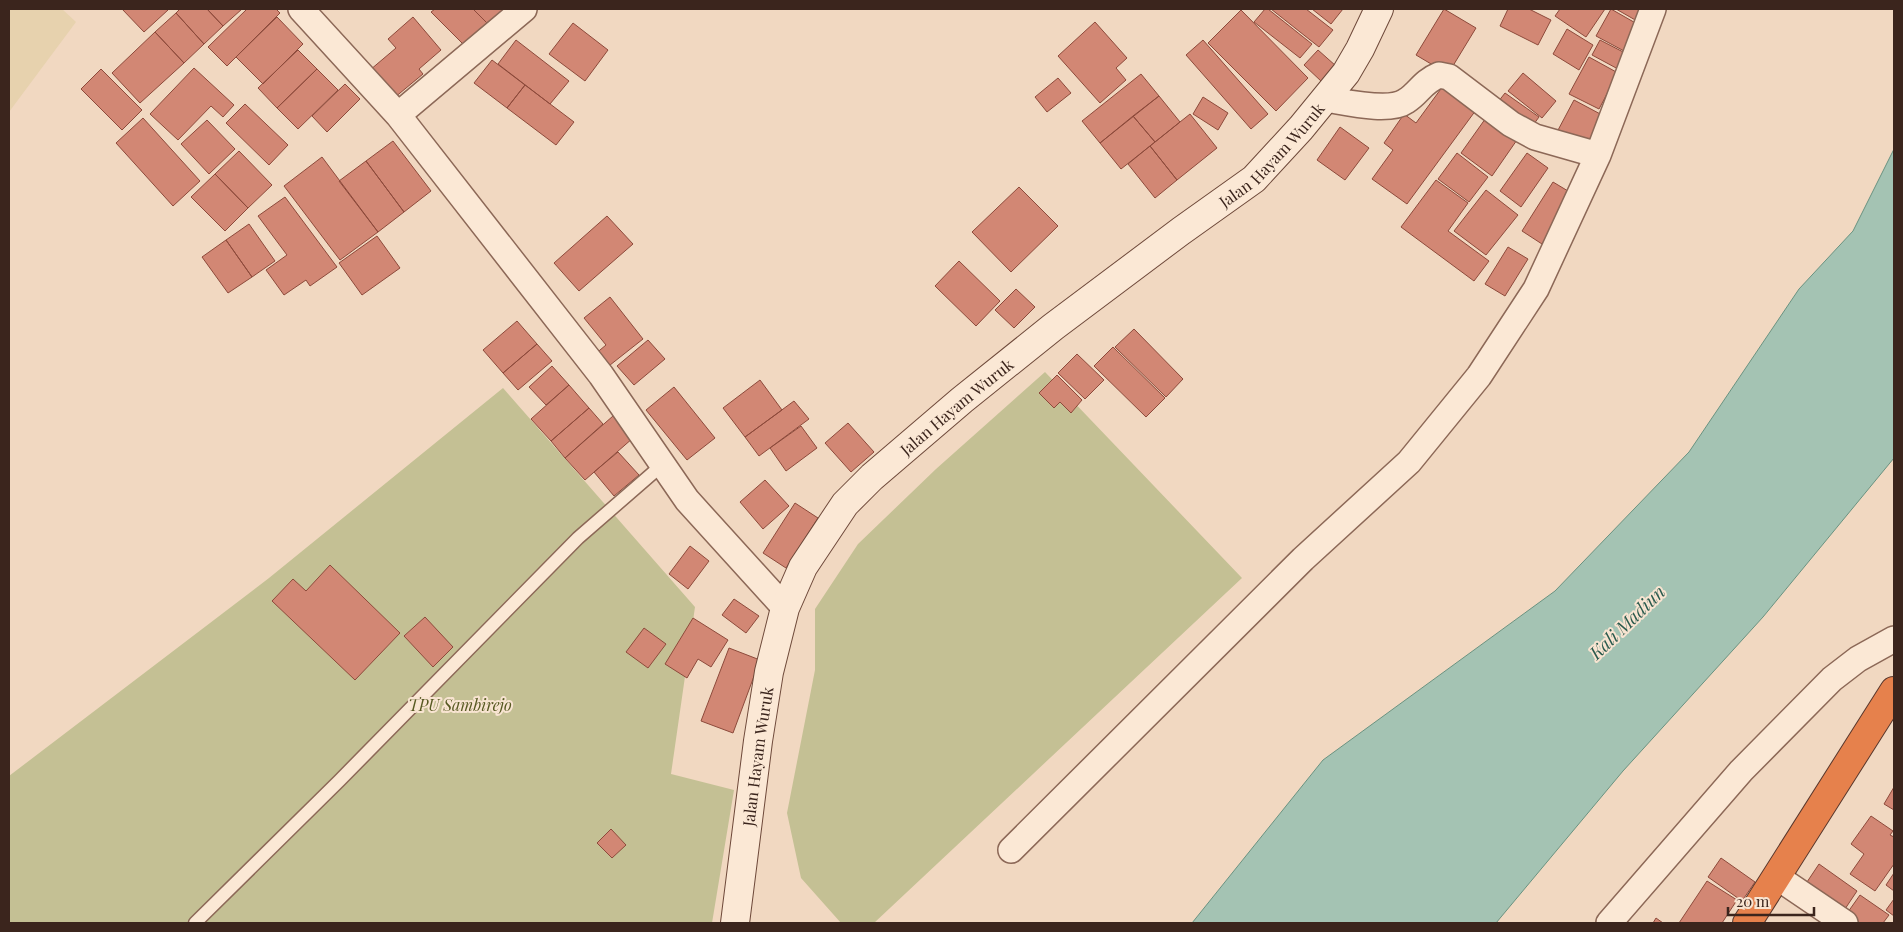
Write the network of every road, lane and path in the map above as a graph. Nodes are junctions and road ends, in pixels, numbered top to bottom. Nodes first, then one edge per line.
1 (301, 9) edge
2 (524, 9) edge
3 (1380, 9) edge
4 (1653, 9) edge
5 (1325, 99) junction
6 (398, 115) junction
7 (1598, 155) junction
8 (662, 465) junction
9 (785, 608) junction
10 (1894, 639) edge
11 (1890, 707) edge
12 (1011, 850) dead end
13 (1777, 877) junction
14 (195, 923) edge
15 (735, 923) edge
16 (1609, 923) edge
17 (1747, 923) edge
18 (1845, 923) edge

1 - 6 street
2 - 6 street
3 - 5 main road, Jalan Hayam Wuruk
4 - 7 street
5 - 7 street
5 - 9 main road, Jalan Hayam Wuruk
6 - 8 street
7 - 12 street
8 - 9 street
8 - 14 lane
9 - 15 main road, Jalan Hayam Wuruk
10 - 16 street
11 - 13 highway
13 - 17 highway
13 - 18 street

